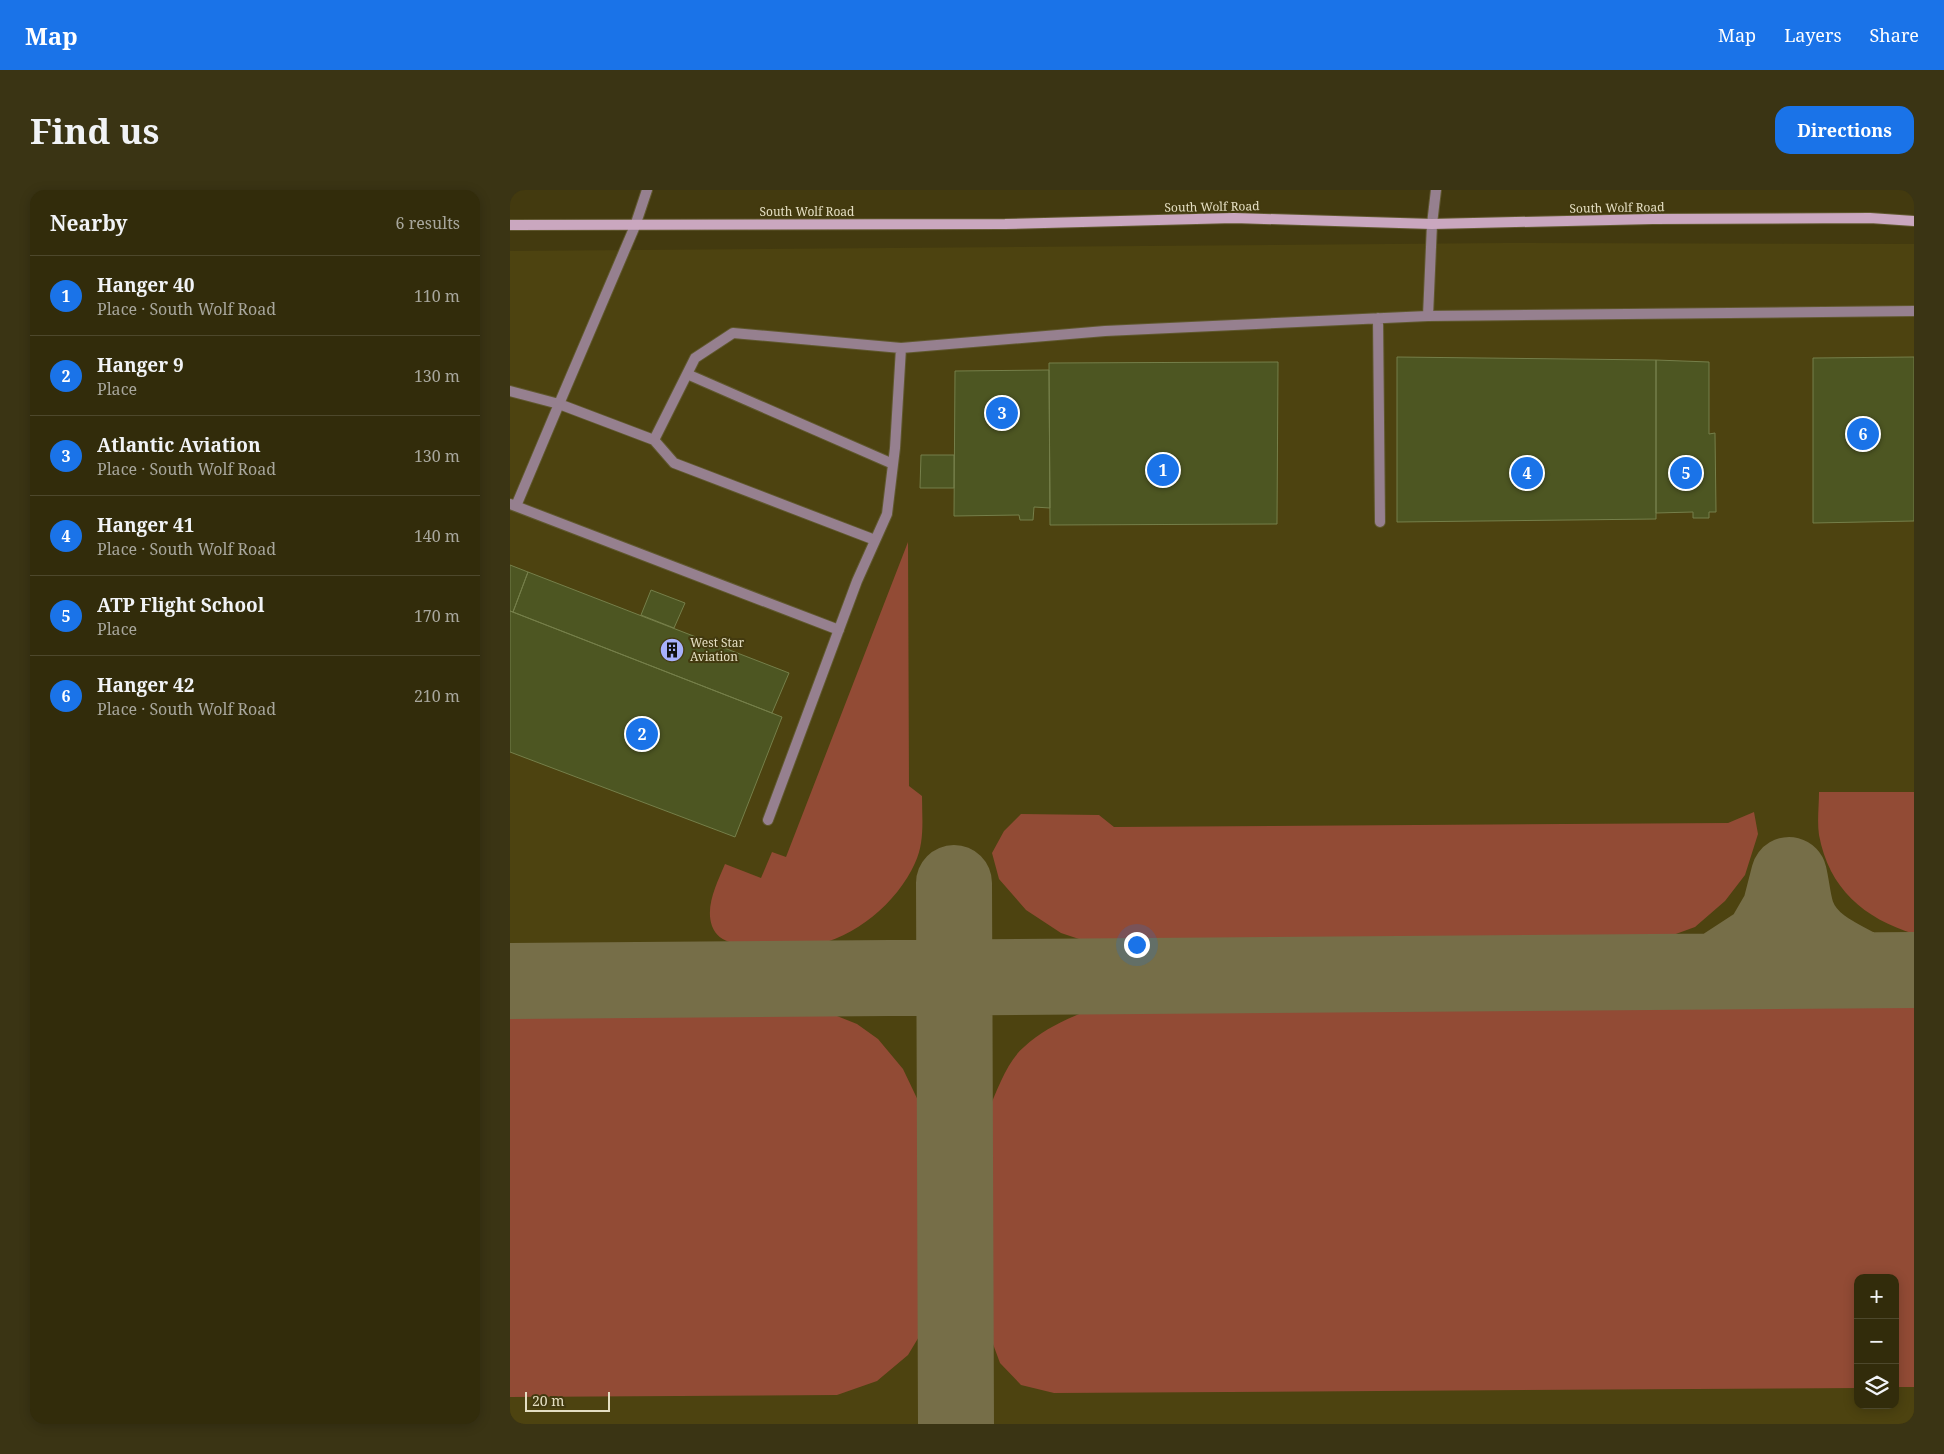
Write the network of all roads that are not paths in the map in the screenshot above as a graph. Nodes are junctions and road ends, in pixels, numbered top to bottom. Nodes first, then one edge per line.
1 (647, 190) edge
2 (1436, 190) edge
3 (1914, 221) edge
4 (1432, 224) junction
5 (510, 225) edge
6 (635, 226) junction
7 (1914, 311) edge
8 (1428, 316) junction
9 (1378, 318) junction
10 (901, 348) junction
11 (687, 374) junction
12 (510, 391) edge
13 (559, 404) junction
14 (654, 440) junction
15 (893, 464) junction
16 (513, 505) edge
17 (1380, 522) dead end
18 (875, 540) junction
19 (839, 630) junction
20 (768, 820) dead end

1 - 6 street
2 - 4 street
3 - 4 main road, South Wolf Road
4 - 6 main road, South Wolf Road
4 - 8 street
5 - 6 main road, South Wolf Road
6 - 13 street
7 - 8 street
8 - 9 street
9 - 10 street
9 - 17 street
10 - 11 street
10 - 15 street
11 - 14 street
11 - 15 street
12 - 13 street
13 - 14 street
13 - 16 street
14 - 18 street
15 - 18 street
16 - 19 street
18 - 19 street
19 - 20 street

